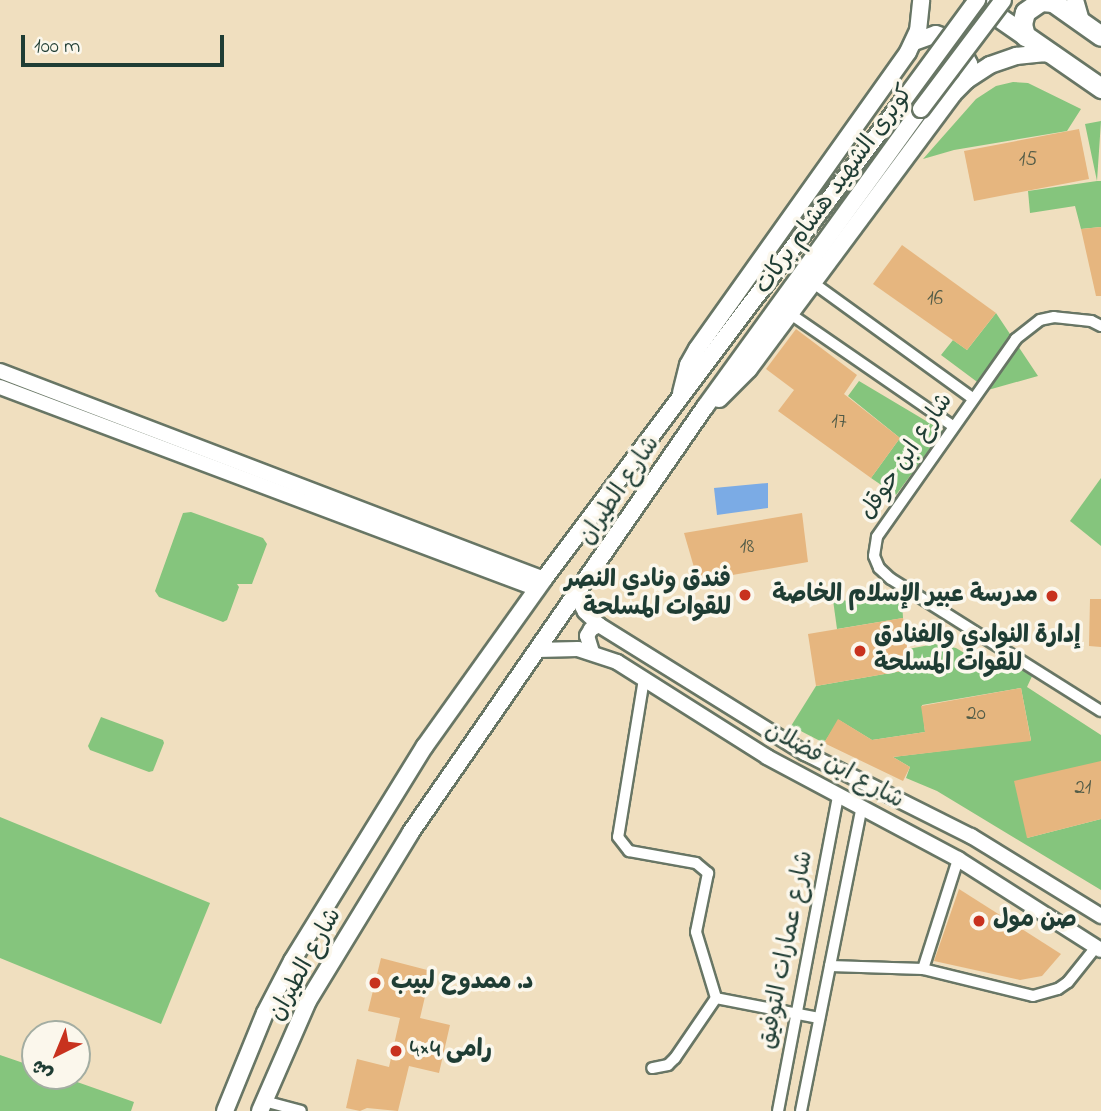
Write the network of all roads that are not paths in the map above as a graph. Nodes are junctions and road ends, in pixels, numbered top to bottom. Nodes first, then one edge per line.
1 (920, 0) edge
2 (976, 0) edge
3 (1003, 0) edge
4 (1075, 0) edge
5 (1051, 1) edge
6 (1081, 21) junction
7 (1025, 36) junction
8 (1101, 36) edge
9 (914, 41) junction
10 (1056, 55) junction
11 (967, 80) junction
12 (1101, 88) edge
13 (812, 282) junction
14 (789, 313) junction
15 (1101, 326) edge
16 (0, 371) edge
17 (0, 387) edge
18 (680, 398) junction
19 (972, 398) junction
20 (705, 407) junction
21 (953, 426) junction
22 (182, 448) junction
23 (540, 584) junction
24 (576, 595) junction
25 (599, 625) junction
26 (537, 650) junction
27 (592, 652) junction
28 (644, 679) junction
29 (1101, 710) edge
30 (838, 796) junction
31 (862, 807) junction
32 (958, 859) junction
33 (1101, 916) edge
34 (1098, 948) edge
35 (830, 966) junction
36 (923, 969) junction
37 (716, 998) junction
38 (796, 1014) junction
39 (819, 1018) junction
40 (652, 1068) dead end
41 (262, 1106) edge
42 (225, 1111) edge
43 (301, 1111) edge
44 (778, 1111) edge
45 (802, 1111) edge

1 - 9 main road, شارع الطيران
2 - 7 highway
2 - 18 main road, كوبرى الشهيد هشام بركات, bridge
3 - 20 main road, كوبرى الشهيد هشام بركات, bridge
4 - 6 main road
5 - 6 highway
5 - 7 highway
6 - 8 highway
7 - 10 highway
9 - 11 main road
9 - 18 main road, شارع الطيران
10 - 11 main road, شارع الطيران
10 - 12 highway
11 - 13 main road, شارع الطيران
13 - 14 main road, شارع الطيران
13 - 19 street
14 - 20 main road, شارع الطيران
14 - 21 street
15 - 19 street, شارع ابن حوقل
16 - 22 street
17 - 22 street
18 - 23 main road, شارع الطيران
19 - 21 street, شارع ابن حوقل
20 - 24 main road, شارع الطيران
21 - 29 street, شارع ابن حوقل
22 - 23 street
23 - 42 main road, شارع الطيران
24 - 25 street, شارع ابن فضلان
24 - 26 main road, شارع الطيران
25 - 27 street
25 - 33 street, شارع ابن فضلان
26 - 27 street, شارع ابن فضلان
26 - 41 main road, شارع الطيران
27 - 28 street, شارع ابن فضلان
28 - 30 street, شارع ابن فضلان
28 - 37 street
30 - 31 street, شارع ابن فضلان
30 - 38 street, شارع عمارات التوفيق
31 - 32 street, شارع ابن فضلان
31 - 35 street, شارع عمارات التوفيق
32 - 34 street, شارع ابن فضلان
32 - 36 street
34 - 36 street
35 - 36 street
35 - 39 street, شارع عمارات التوفيق
37 - 38 street
37 - 40 street
38 - 39 street
38 - 44 street, شارع عمارات التوفيق
39 - 45 street, شارع عمارات التوفيق
41 - 43 street

